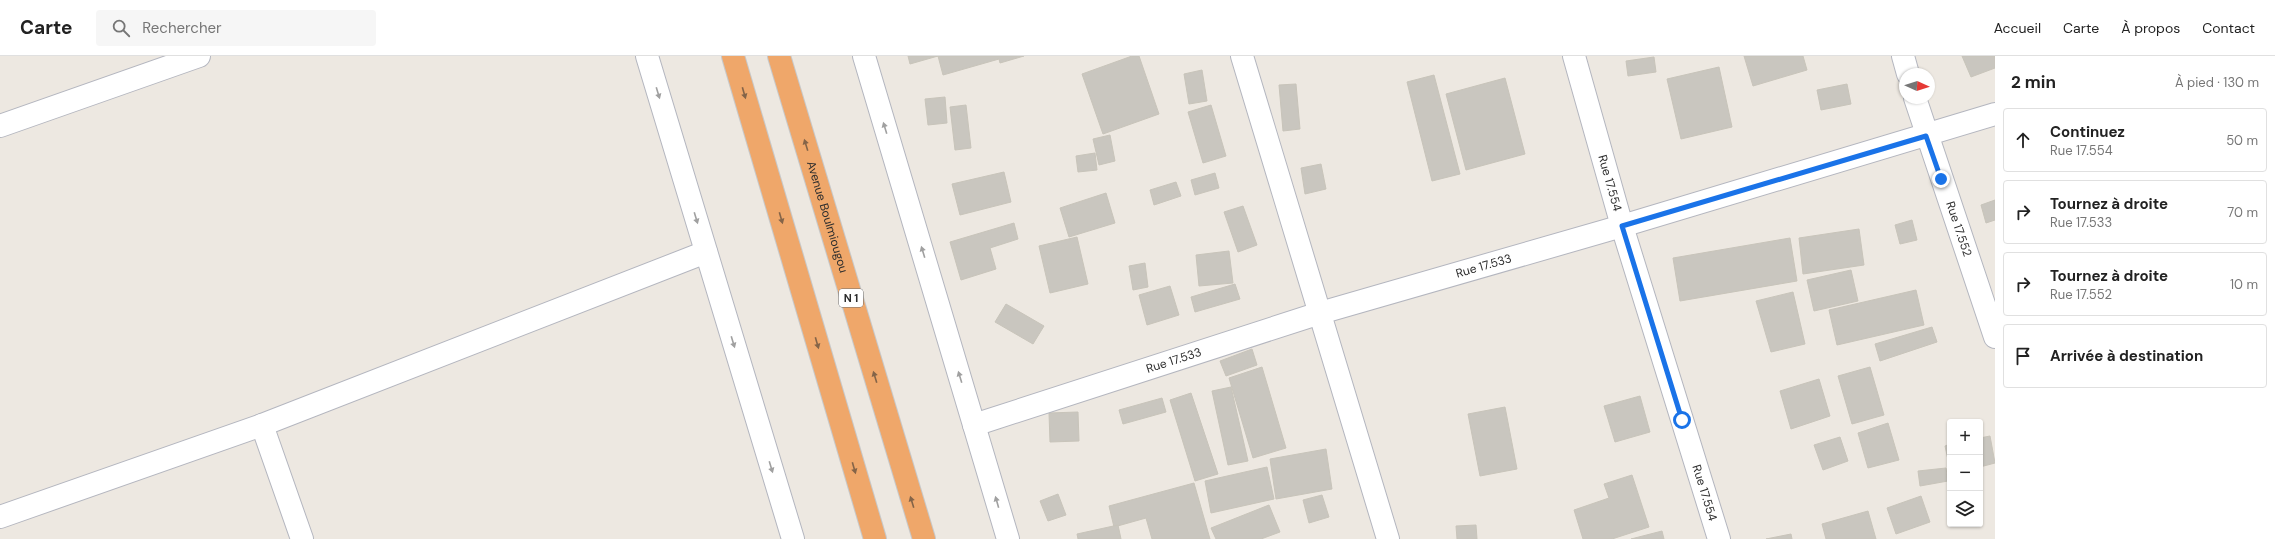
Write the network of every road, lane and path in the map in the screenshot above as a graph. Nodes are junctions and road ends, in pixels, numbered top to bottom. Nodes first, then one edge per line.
1 (199, 56) edge
2 (647, 56) edge
3 (733, 56) edge
4 (779, 56) edge
5 (864, 56) edge
6 (1242, 56) edge
7 (1574, 56) edge
8 (1903, 56) edge
9 (1906, 68) edge
10 (1917, 104) edge
11 (1995, 114) edge
12 (0, 126) edge
13 (1926, 136) junction
14 (1622, 226) junction
15 (706, 252) junction
16 (1320, 313) junction
17 (1995, 337) edge
18 (262, 425) junction
19 (974, 425) junction
20 (0, 517) edge
21 (302, 539) edge
22 (793, 539) edge
23 (875, 539) edge
24 (924, 539) edge
25 (1008, 539) edge
26 (1388, 539) edge
27 (1719, 539) edge

1 - 12 street
2 -> 15 street
3 -> 23 highway
24 -> 4 highway, Avenue Boulmiougou / N 1
19 -> 5 street
6 - 16 street
7 - 14 street, Rue 17.554
8 - 9 street
10 - 13 street, Rue 17.552
11 - 13 street, Rue 17.533
13 - 14 street, Rue 17.533
13 - 17 street, Rue 17.552
14 - 16 street, Rue 17.533
14 - 27 street, Rue 17.554
15 - 18 street
15 -> 22 street
16 - 19 street, Rue 17.533
16 - 26 street
18 - 20 street
18 - 21 street
25 -> 19 street

